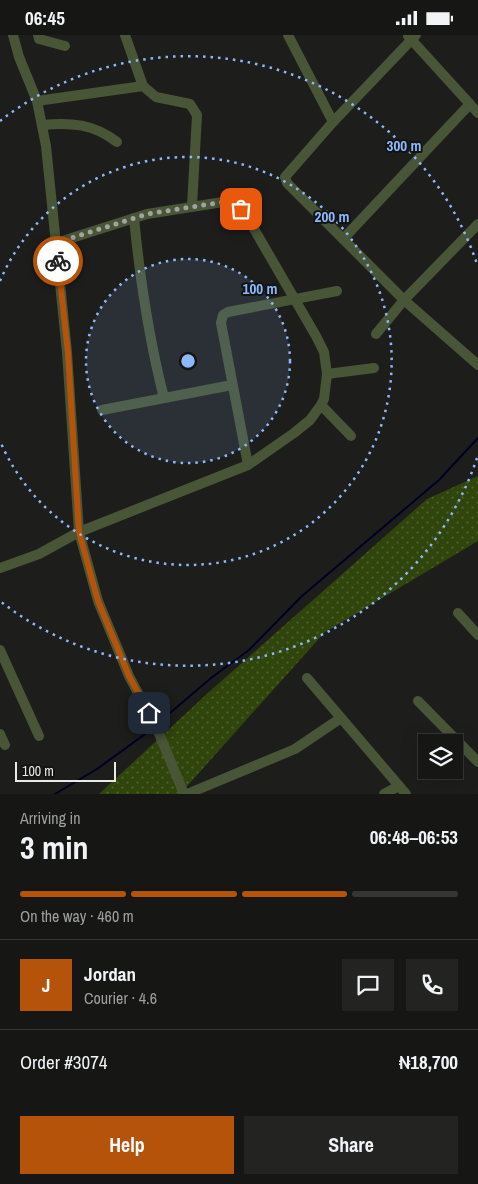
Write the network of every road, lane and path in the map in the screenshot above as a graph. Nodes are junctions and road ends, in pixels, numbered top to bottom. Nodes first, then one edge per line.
1 (13, 35) edge
2 (38, 35) edge
3 (125, 35) edge
4 (288, 35) edge
5 (412, 37) edge
6 (65, 46) dead end
7 (143, 86) junction
8 (37, 101) junction
9 (470, 105) junction
10 (478, 113) edge
11 (333, 122) junction
12 (42, 125) junction
13 (117, 142) dead end
14 (192, 206) junction
15 (134, 218) junction
16 (478, 224) edge
17 (343, 239) junction
18 (56, 243) junction
19 (338, 291) dead end
20 (294, 298) junction
21 (404, 301) junction
22 (376, 334) dead end
23 (478, 365) edge
24 (374, 368) dead end
25 (327, 375) junction
26 (232, 385) junction
27 (164, 398) junction
28 (321, 405) junction
29 (102, 409) dead end
30 (351, 436) dead end
31 (248, 465) junction
32 (79, 532) junction
33 (0, 568) edge
34 (458, 613) dead end
35 (478, 635) edge
36 (0, 650) edge
37 (307, 678) dead end
38 (418, 701) dead end
39 (341, 718) junction
40 (0, 734) edge
41 (39, 736) dead end
42 (5, 745) dead end
43 (478, 762) edge
44 (402, 790) edge
45 (185, 794) edge
46 (384, 794) edge

1 - 8 street
2 - 6 street
3 - 7 street
4 - 11 street
5 - 9 street
5 - 11 street
7 - 8 street
7 - 14 street
8 - 12 street
9 - 10 street
9 - 17 street
11 - 17 street
12 - 13 street
12 - 18 street
14 - 15 street
14 - 20 street
15 - 18 street
15 - 27 street
16 - 21 street
17 - 21 street
18 - 32 street
19 - 20 street
20 - 25 street
20 - 26 street
21 - 22 street
21 - 23 street
24 - 25 street
25 - 28 street
26 - 27 street
26 - 31 street
27 - 29 street
28 - 30 street
28 - 31 street
31 - 32 street
32 - 33 street
32 - 45 street
34 - 35 street
36 - 41 street
37 - 39 street
38 - 43 street
39 - 44 street
39 - 45 street
40 - 42 street
44 - 46 street

